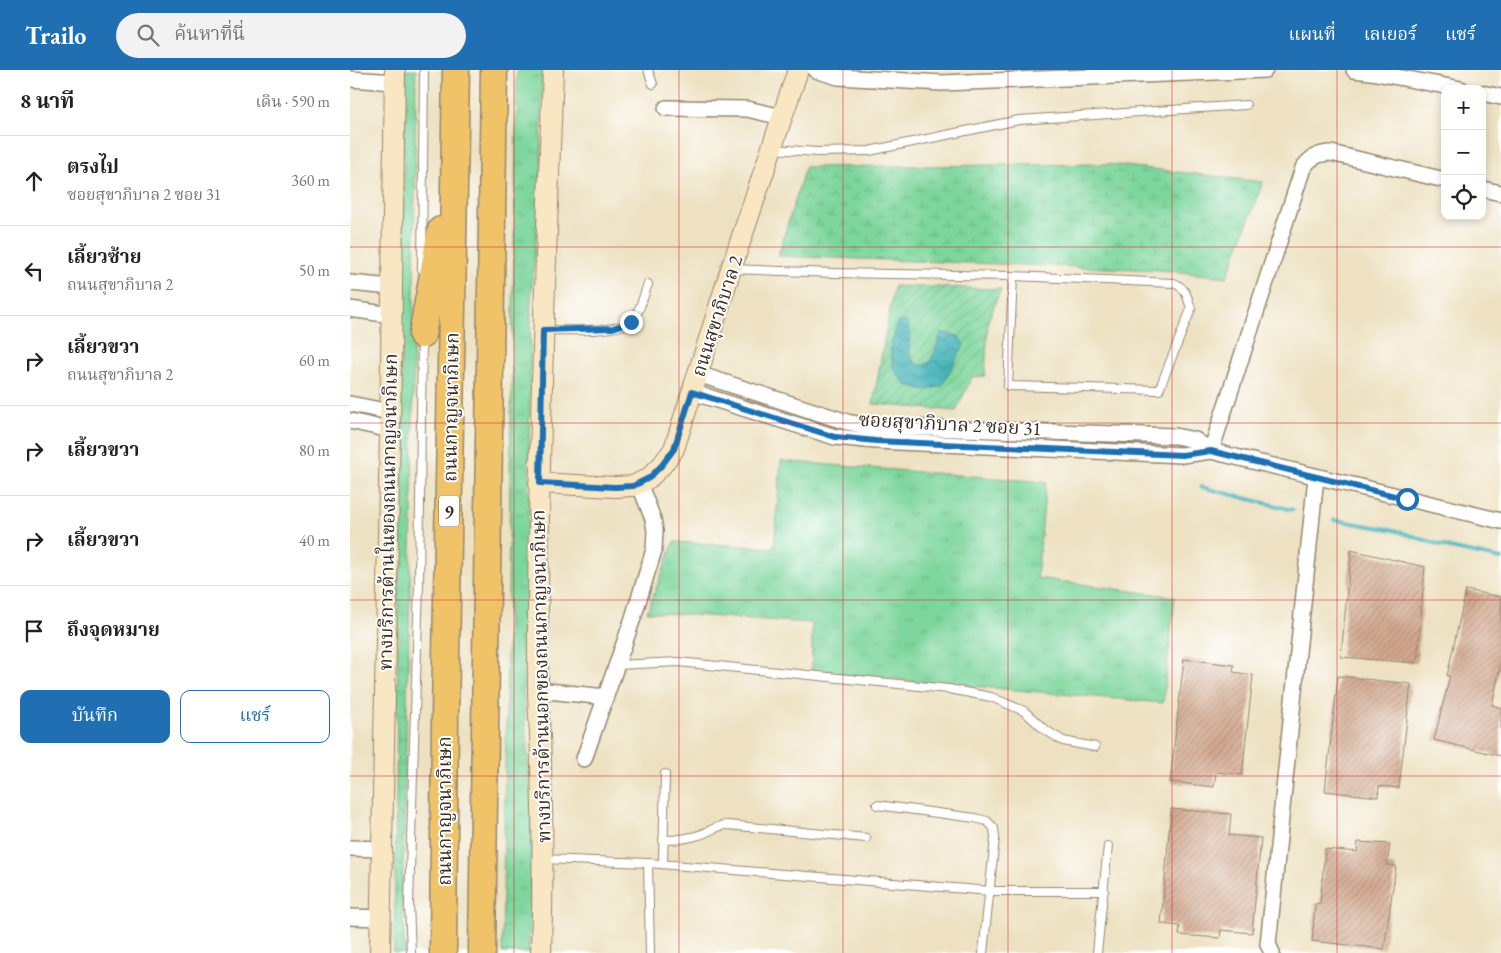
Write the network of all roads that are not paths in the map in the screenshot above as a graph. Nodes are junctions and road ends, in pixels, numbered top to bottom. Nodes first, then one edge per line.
1 (424, 70) edge
2 (456, 70) edge
3 (494, 70) edge
4 (553, 70) edge
5 (648, 70) edge
6 (798, 70) edge
7 (815, 70) edge
8 (1265, 70) edge
9 (1354, 70) edge
10 (395, 76) edge
11 (350, 80) edge
12 (653, 84) dead end
13 (1441, 85) edge
14 (1486, 94) edge
15 (1501, 96) edge
16 (1246, 105) dead end
17 (666, 108) dead end
18 (782, 118) junction
19 (772, 149) junction
20 (455, 155) junction
21 (1441, 179) edge
22 (1486, 189) edge
23 (1501, 193) edge
24 (731, 269) junction
25 (422, 276) dead end
26 (1013, 276) junction
27 (350, 283) edge
28 (648, 284) dead end
29 (422, 286) dead end
30 (391, 288) junction
31 (350, 310) edge
32 (391, 315) junction
33 (543, 330) junction
34 (422, 335) junction
35 (695, 383) junction
36 (350, 404) edge
37 (801, 407) junction
38 (350, 421) edge
39 (390, 421) junction
40 (796, 425) junction
41 (1211, 451) junction
42 (1316, 477) junction
43 (540, 483) junction
44 (639, 483) junction
45 (1501, 521) edge
46 (617, 665) junction
47 (538, 690) junction
48 (606, 698) junction
49 (1096, 747) dead end
50 (584, 759) dead end
51 (665, 774) dead end
52 (877, 805) dead end
53 (866, 838) dead end
54 (663, 840) junction
55 (1108, 846) dead end
56 (350, 848) edge
57 (382, 849) junction
58 (543, 858) junction
59 (648, 863) junction
60 (663, 864) junction
61 (990, 891) junction
62 (1104, 891) junction
63 (350, 917) edge
64 (381, 918) junction
65 (380, 953) edge
66 (411, 953) edge
67 (443, 953) edge
68 (482, 953) edge
69 (542, 953) edge
70 (650, 953) edge
71 (983, 953) edge
72 (1097, 953) edge
73 (1272, 953) edge

1 - 25 lane
2 - 20 highway, ถนนกาญจนาภิเษก / 9
3 - 68 highway, ถนนกาญจนาภิเษก
4 - 33 main road, ทางบริการด้านนอกของถนนกาญจนาภิเษก
5 - 12 lane
6 - 18 main road, ถนนสุขาภิบาล 2
7 - 8 street
9 - 13 street
10 - 11 street
10 - 30 main road, ทางบริการด้านในของถนนกาญจนาภิเษก
14 - 15 street
16 - 19 lane
17 - 18 street
18 - 19 main road, ถนนสุขาภิบาล 2
19 - 24 main road, ถนนสุขาภิบาล 2
20 - 34 highway
20 - 67 highway, ถนนกาญจนาภิเษก / 9
21 - 41 street
22 - 23 street
24 - 26 lane
24 - 35 main road, ถนนสุขาภิบาล 2
26 - 26 lane
27 - 30 street
28 - 33 lane
29 - 34 lane
30 - 32 main road, ทางบริการด้านในของถนนกาญจนาภิเษก
31 - 32 street
32 - 39 main road, ทางบริการด้านในของถนนกาญจนาภิเษก
33 - 43 main road, ทางบริการด้านนอกของถนนกาญจนาภิเษก
34 - 66 lane
35 - 37 street, ซอยสุขาภิบาล 2 ซอย 31
35 - 40 street, ซอยสุขาภิบาล 2 ซอย 31
35 - 44 main road, ถนนสุขาภิบาล 2
36 - 39 street
37 - 40 street
37 - 41 street, ซอยสุขาภิบาล 2 ซอย 31
38 - 39 street
39 - 57 main road, ทางบริการด้านในของถนนกาญจนาภิเษก
40 - 41 street, ซอยสุขาภิบาล 2 ซอย 31
41 - 42 street, ซอยสุขาภิบาล 2 ซอย 31
42 - 45 street, ซอยสุขาภิบาล 2 ซอย 31
42 - 73 street
43 - 44 main road, ถนนสุขาภิบาล 2
43 - 47 main road, ทางบริการด้านนอกของถนนกาญจนาภิเษก
44 - 46 street
46 - 48 street
46 - 49 lane
47 - 48 street
47 - 58 main road, ทางบริการด้านนอกของถนนกาญจนาภิเษก
48 - 50 street
51 - 54 lane
52 - 61 lane
53 - 54 lane
54 - 60 lane
55 - 62 lane
56 - 57 street
57 - 64 main road, ทางบริการด้านในของถนนกาญจนาภิเษก
58 - 59 lane
58 - 69 main road, ทางบริการด้านนอกของถนนกาญจนาภิเษก
59 - 60 lane
59 - 70 lane
60 - 61 lane
61 - 62 lane
61 - 71 lane
62 - 72 lane
63 - 64 street
64 - 65 main road, ทางบริการด้านในของถนนกาญจนาภิเษก

